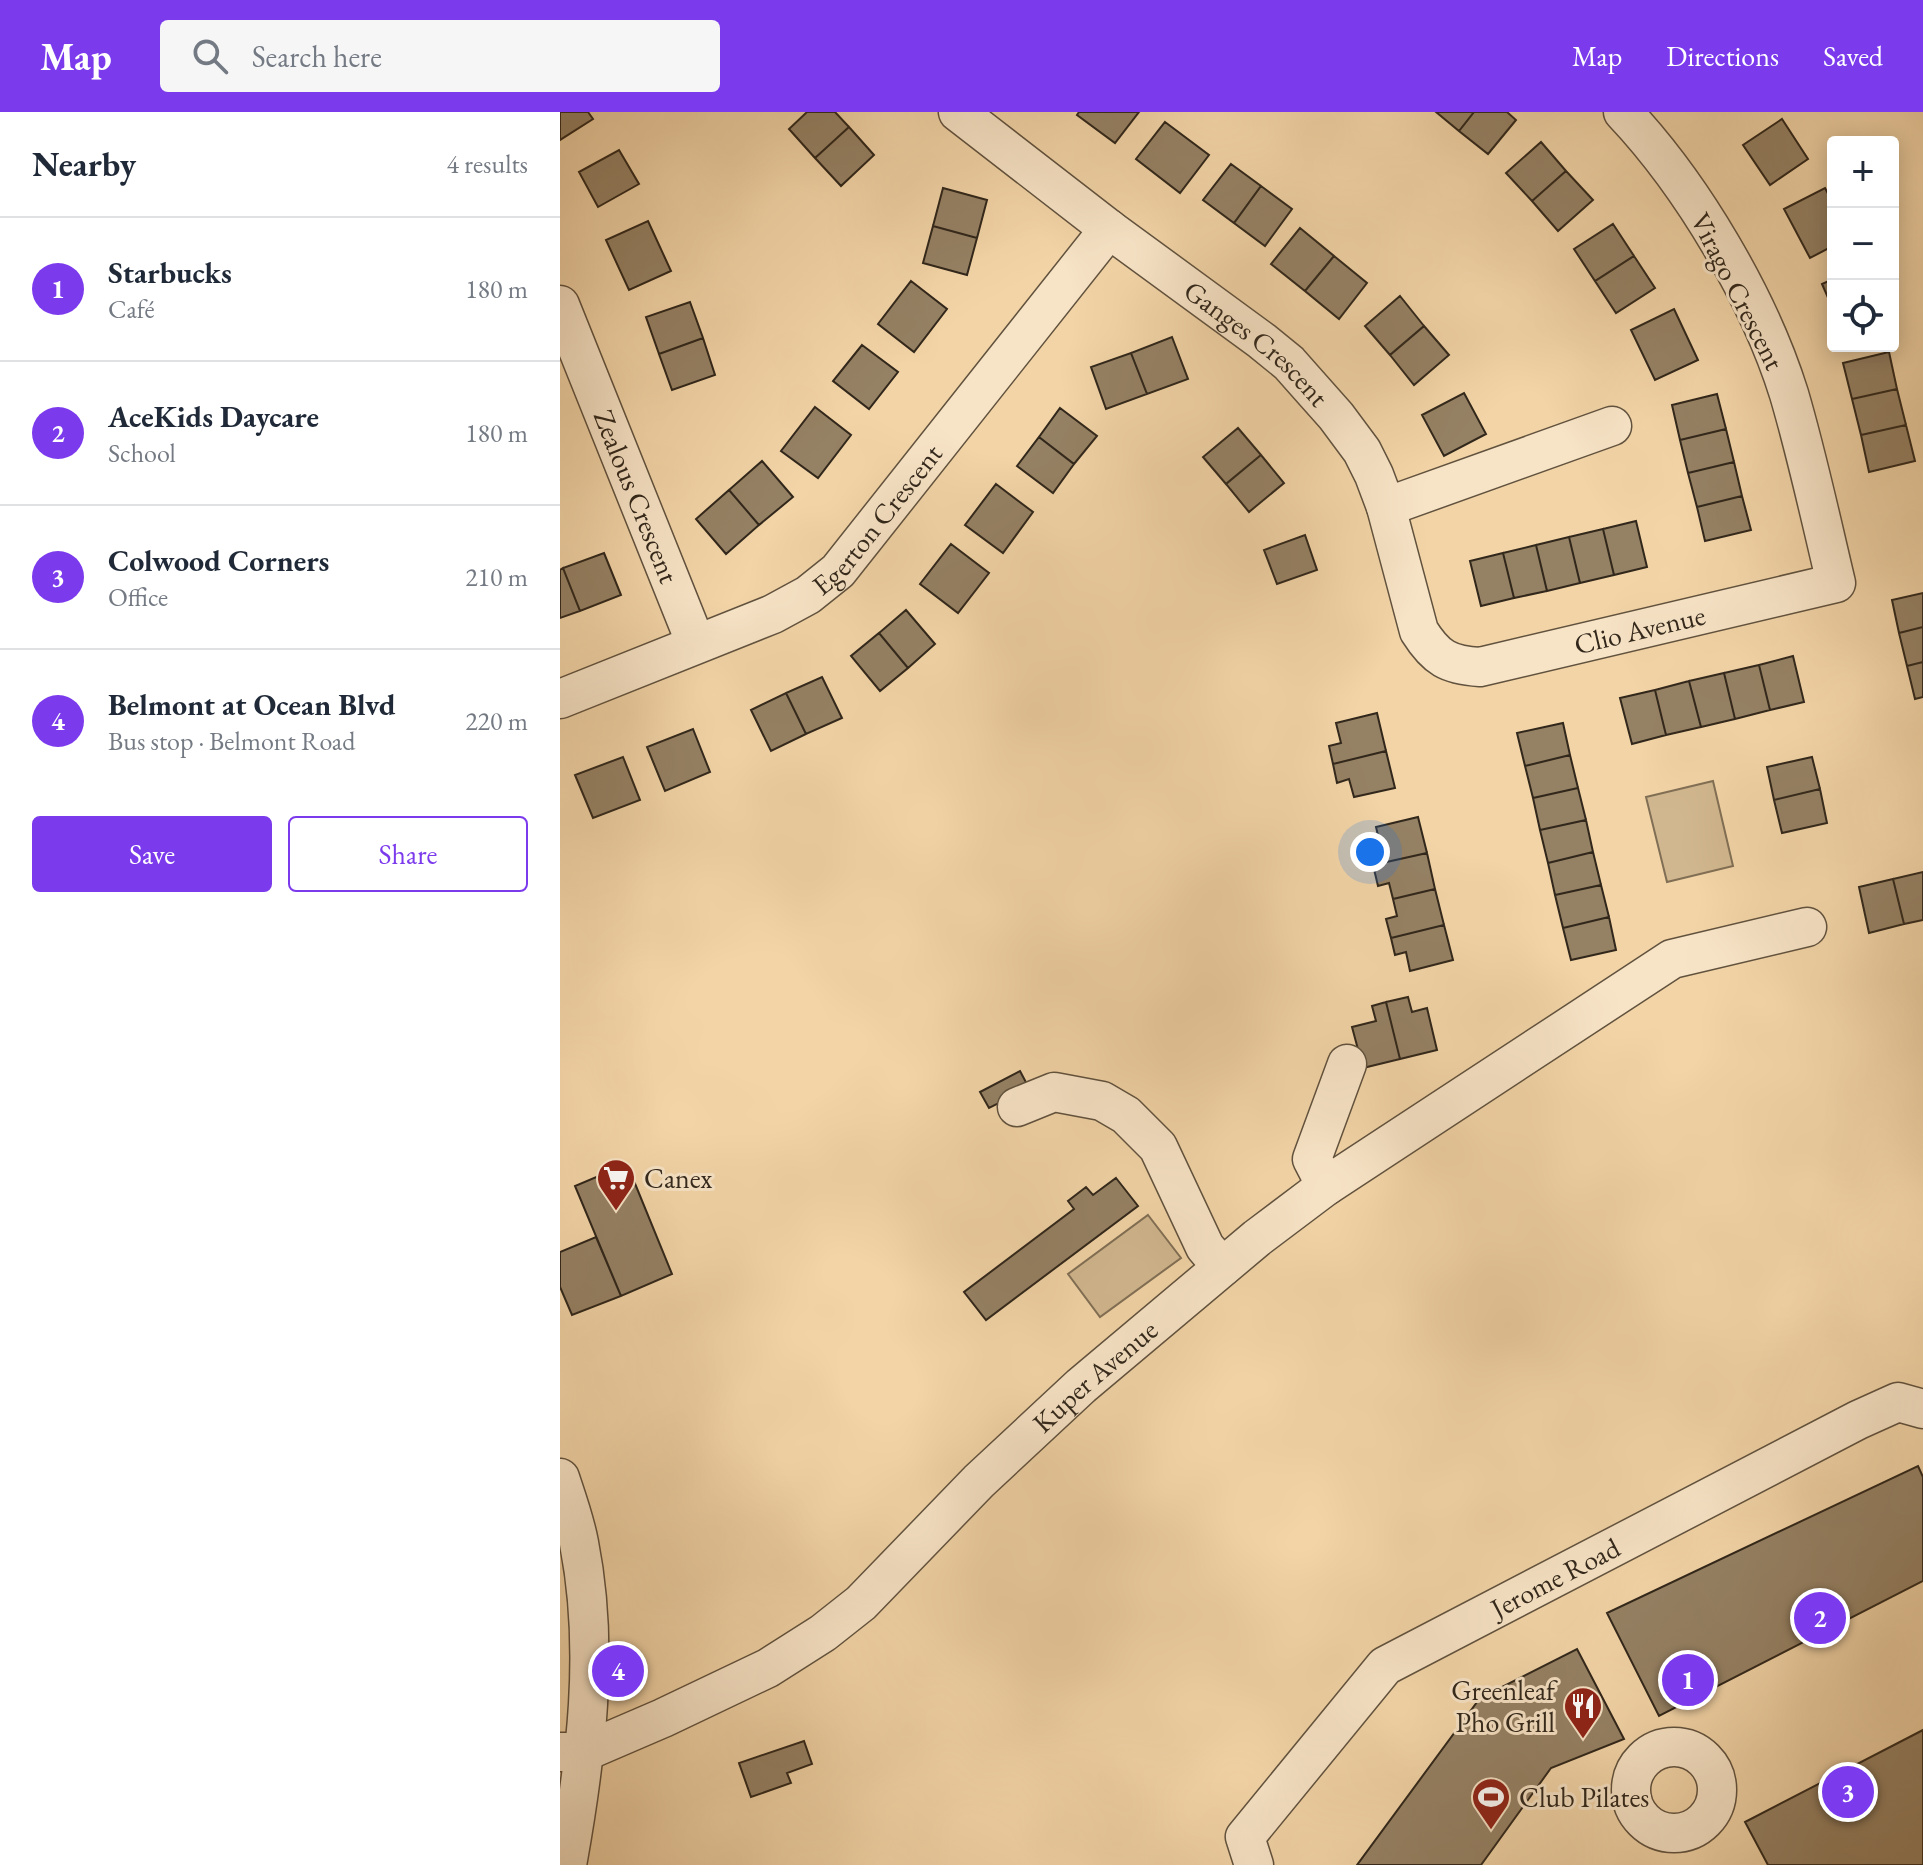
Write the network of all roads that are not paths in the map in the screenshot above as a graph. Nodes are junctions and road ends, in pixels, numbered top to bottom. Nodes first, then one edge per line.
1 (958, 112) edge
2 (1623, 112) edge
3 (1109, 229) junction
4 (560, 305) edge
5 (1612, 426) dead end
6 (1386, 507) junction
7 (1836, 583) joint
8 (696, 644) junction
9 (1445, 659) joint
10 (560, 699) edge
11 (1807, 927) dead end
12 (1347, 1064) dead end
13 (1017, 1107) dead end
14 (1326, 1186) junction
15 (1222, 1267) junction
16 (1923, 1409) edge
17 (560, 1478) edge
18 (572, 1752) edge
19 (1250, 1851) edge
20 (567, 1865) edge

1 - 3 street, Ganges Crescent
2 - 7 street, Virago Crescent
3 - 6 street, Ganges Crescent
3 - 8 street, Egerton Crescent
4 - 8 street, Zealous Crescent
5 - 6 street
6 - 9 street, Ganges Crescent
7 - 9 street, Clio Avenue
8 - 10 street, Egerton Crescent
11 - 14 street, Kuper Avenue
12 - 14 street
13 - 15 street
14 - 15 street, Kuper Avenue
15 - 18 street, Kuper Avenue
16 - 19 street, Jerome Road
17 - 18 street
18 - 20 street

